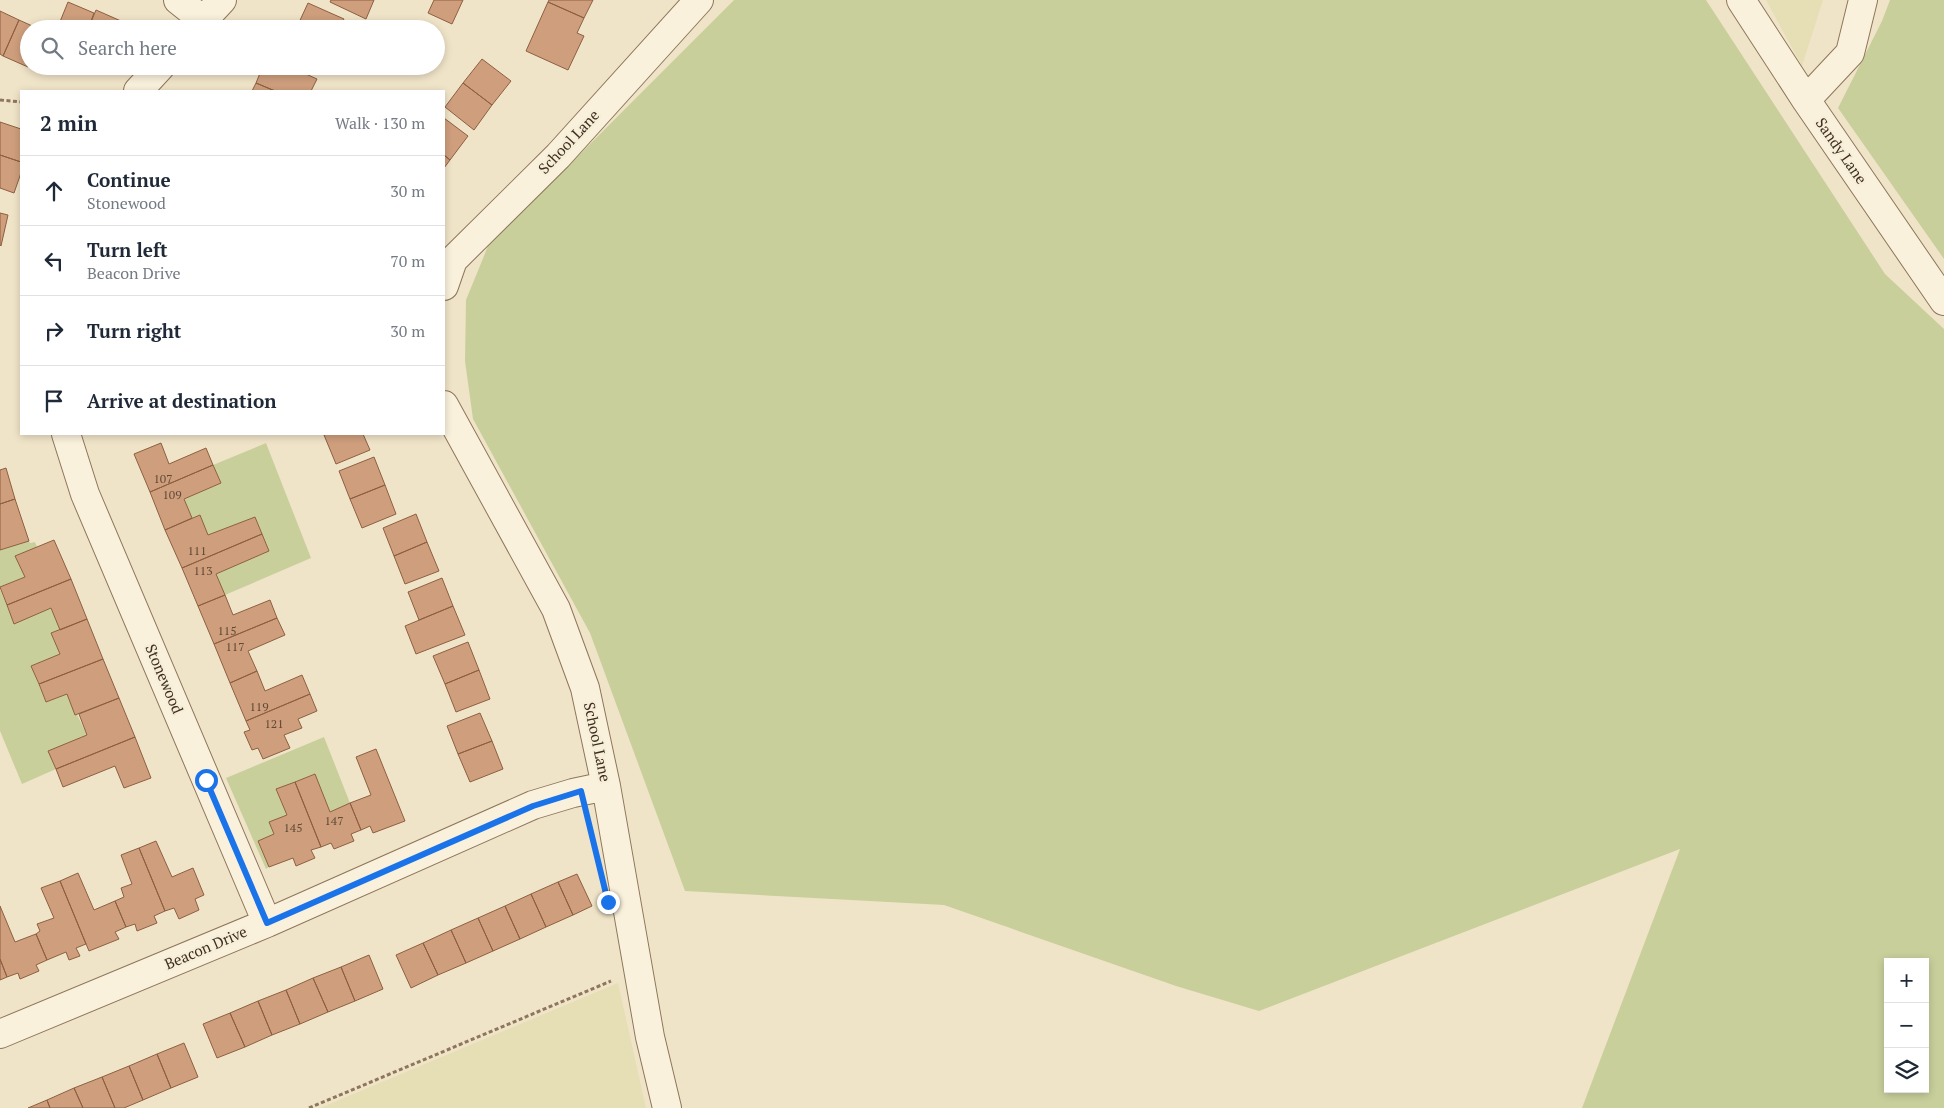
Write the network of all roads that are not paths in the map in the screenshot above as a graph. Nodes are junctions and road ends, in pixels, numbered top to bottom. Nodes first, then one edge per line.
1 (178, 0) edge
2 (222, 0) edge
3 (699, 0) edge
4 (1741, 0) edge
5 (1863, 0) edge
6 (196, 20) edge
7 (203, 20) edge
8 (153, 75) edge
9 (139, 90) edge
10 (1806, 100) junction
11 (445, 283) edge
12 (1944, 301) edge
13 (445, 406) edge
14 (66, 435) edge
15 (606, 786) junction
16 (267, 923) junction
17 (0, 1034) edge
18 (667, 1108) edge

1 - 6 street
2 - 7 street
3 - 11 street, School Lane
4 - 10 street, Sandy Lane
5 - 10 street
8 - 9 street
10 - 12 street, Sandy Lane
13 - 15 street, School Lane
14 - 16 street, Stonewood
15 - 16 street, Beacon Drive
15 - 18 street, School Lane
16 - 17 street, Beacon Drive

